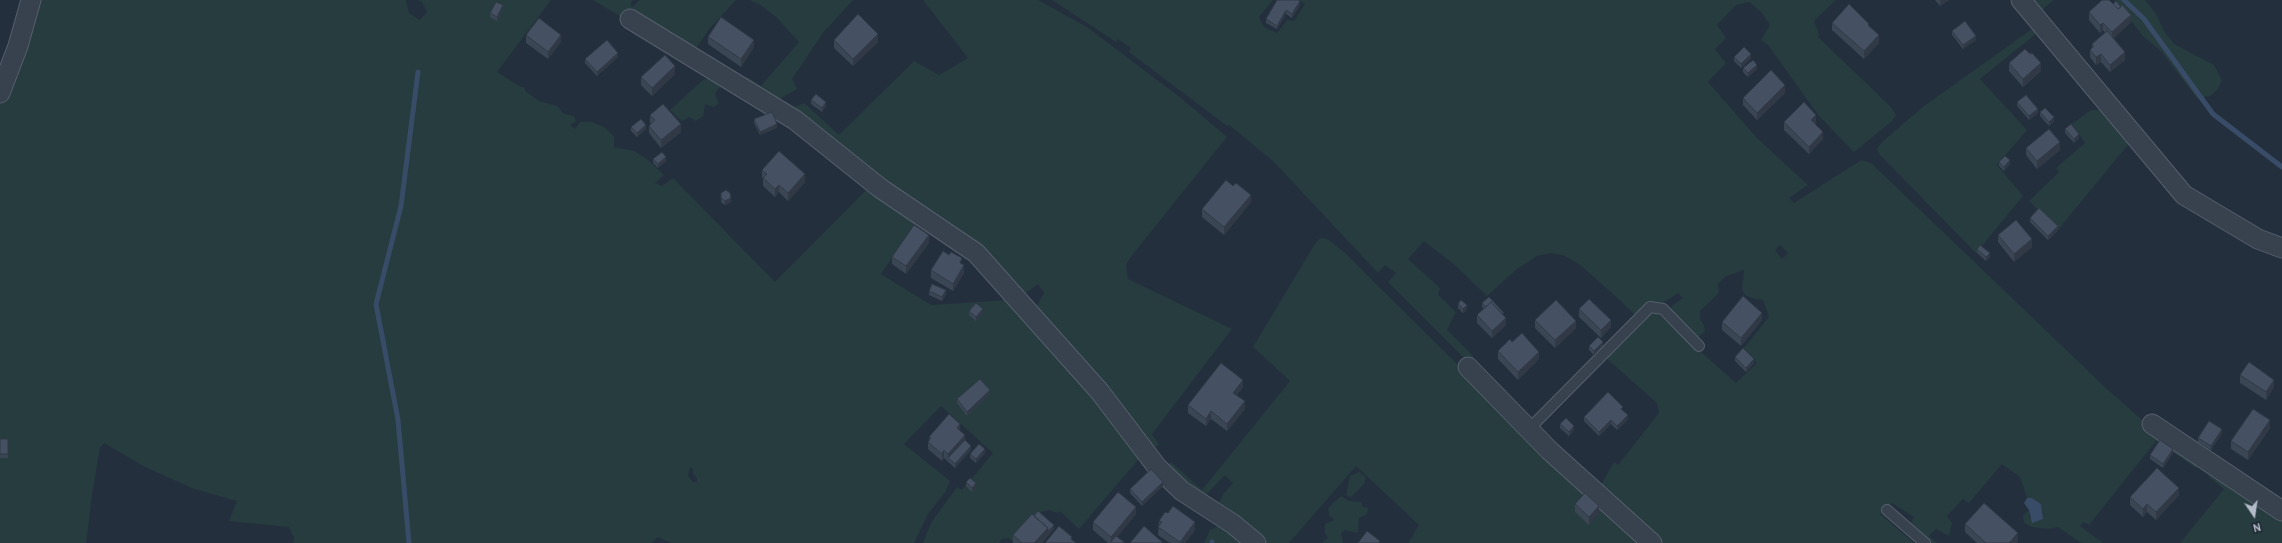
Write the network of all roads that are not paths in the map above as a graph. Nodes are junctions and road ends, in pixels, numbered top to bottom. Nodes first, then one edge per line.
1 (32, 0) edge
2 (2021, 0) edge
3 (630, 19) dead end
4 (0, 93) edge
5 (2282, 248) edge
6 (1699, 346) dead end
7 (1468, 368) dead end
8 (2152, 424) dead end
9 (1529, 429) junction
10 (1887, 510) dead end
11 (2282, 511) edge
12 (1256, 543) edge
13 (1652, 543) edge
14 (1925, 543) edge

1 - 4 street
2 - 5 street
3 - 12 street
6 - 9 lane
7 - 9 street
8 - 11 street
9 - 13 street
10 - 14 lane

